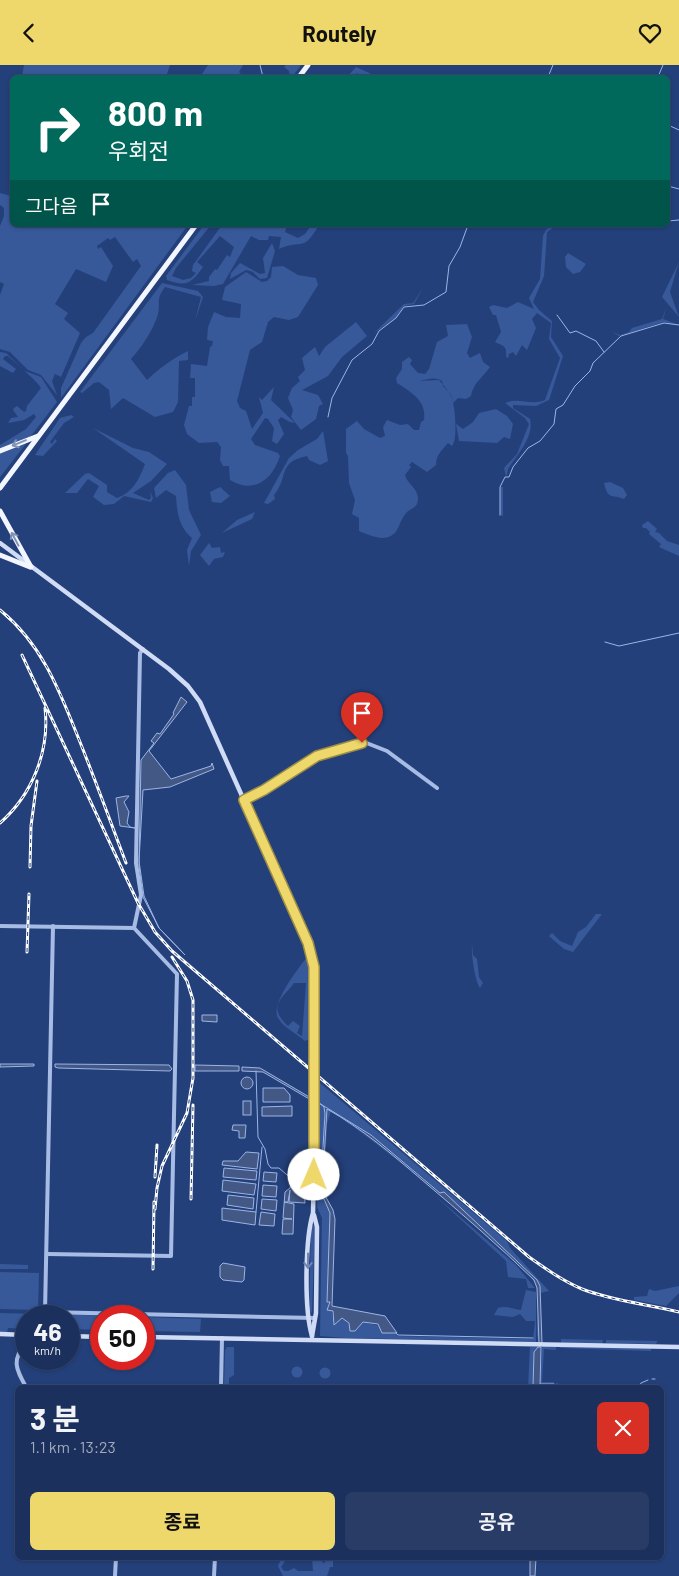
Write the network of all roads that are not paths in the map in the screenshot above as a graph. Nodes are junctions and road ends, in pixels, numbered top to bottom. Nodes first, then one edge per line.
1 (195, 227) edge
2 (39, 436) junction
3 (0, 451) edge
4 (0, 488) edge
5 (0, 511) edge
6 (0, 543) edge
7 (0, 555) edge
8 (31, 567) junction
9 (143, 649) junction
10 (437, 788) dead end
11 (244, 800) junction
12 (0, 925) edge
13 (53, 927) junction
14 (134, 928) junction
15 (313, 1213) junction
16 (47, 1254) junction
17 (308, 1318) junction
18 (315, 1319) junction
19 (0, 1335) edge
20 (15, 1335) edge
21 (155, 1337) edge
22 (222, 1339) junction
23 (312, 1339) junction
24 (679, 1347) edge
25 (18, 1370) edge
26 (25, 1385) edge
27 (221, 1385) edge
28 (116, 1560) edge
29 (215, 1560) edge
30 (116, 1576) edge
31 (214, 1576) edge

1 - 2 highway
2 -> 3 highway
2 - 4 highway
8 -> 5 highway
6 - 8 main road
7 - 8 highway
8 - 9 main road
9 - 11 main road
9 - 14 street
10 - 11 street
11 - 15 main road, bridge
12 - 13 street
13 - 14 street
13 - 16 street
14 - 16 street
15 -> 17 main road
15 - 18 main road
16 - 17 street
17 - 18 street
17 - 23 main road
18 - 23 main road
19 - 20 main road
21 - 22 main road
22 - 23 main road
22 - 27 street
23 - 24 main road
25 - 26 street
28 - 30 street
29 - 31 street

